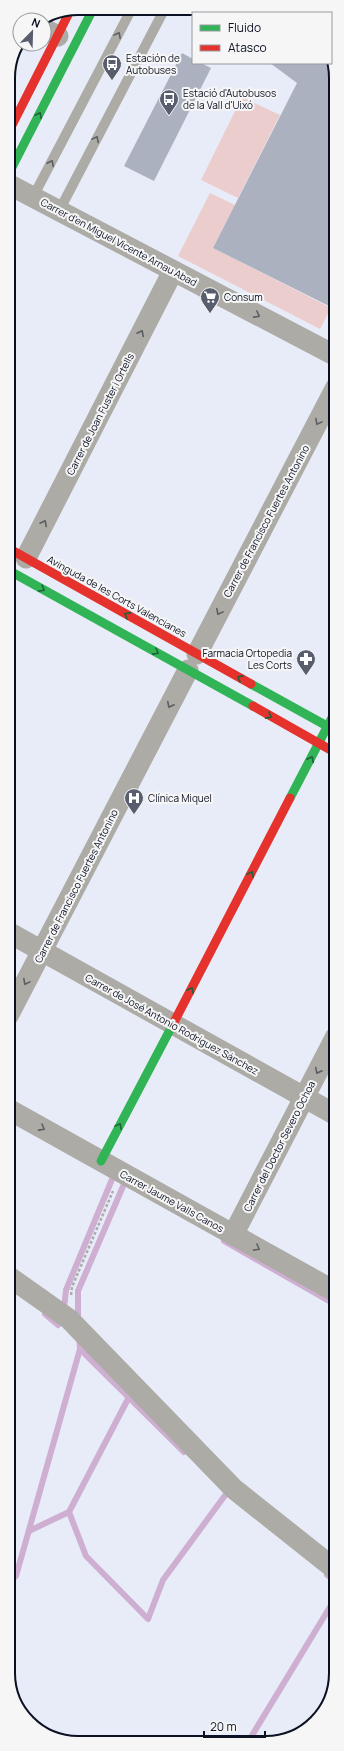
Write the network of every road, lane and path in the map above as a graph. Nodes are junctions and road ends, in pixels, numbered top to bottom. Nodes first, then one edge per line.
1 (90, 15) edge
2 (128, 15) edge
3 (161, 15) edge
4 (65, 17) edge
5 (52, 31) edge
6 (42, 52) edge
7 (15, 117) edge
8 (15, 161) edge
9 (15, 188) edge
10 (33, 197) junction
11 (59, 210) junction
12 (173, 271) junction
13 (329, 352) edge
14 (329, 401) edge
15 (15, 558) edge
16 (22, 567) junction
17 (15, 568) edge
18 (193, 662) junction
19 (329, 722) edge
20 (327, 726) junction
21 (319, 743) junction
22 (329, 749) edge
23 (15, 936) edge
24 (42, 951) junction
25 (15, 1003) edge
26 (173, 1024) junction
27 (329, 1050) edge
28 (304, 1098) junction
29 (329, 1112) edge
30 (15, 1113) edge
31 (101, 1161) junction
32 (121, 1172) junction
33 (233, 1235) junction
34 (15, 1281) edge
35 (329, 1288) edge
36 (69, 1319) junction
37 (329, 1564) edge

8 -> 1 street
10 -> 2 lane
11 -> 3 lane
4 - 5 street
6 - 7 street
9 - 10 street, Carrer d'en Miguel Vicente Arnau Abad
10 - 11 street, Carrer d'en Miguel Vicente Arnau Abad
11 - 12 street, Carrer d'en Miguel Vicente Arnau Abad
12 -> 13 street, Carrer d'en Miguel Vicente Arnau Abad
16 -> 12 street, Carrer de Joan Fuster i Ortells
14 -> 18 street, Carrer de Francisco Fuertes Antonino
15 - 16 street, Avinguda de les Corts Valencianes
16 - 17 street, Avinguda de les Corts Valencianes
18 -> 16 street, Avinguda de les Corts Valencianes
16 -> 18 street, Avinguda de les Corts Valencianes
20 -> 18 street, Avinguda de les Corts Valencianes
18 -> 21 street, Avinguda de les Corts Valencianes
18 -> 24 street, Carrer de Francisco Fuertes Antonino
19 - 20 street
20 - 21 street
21 - 22 street, Avinguda de les Corts Valencianes
26 -> 21 street
23 - 24 street, Carrer de José Antonio Rodríguez Sánchez
24 -> 25 street, Carrer de Francisco Fuertes Antonino
24 - 26 street, Carrer de José Antonio Rodríguez Sánchez
26 - 28 street, Carrer de José Antonio Rodríguez Sánchez
31 -> 26 street
27 -> 28 street, Carrer del Doctor Severo Ochoa
28 - 29 street, Carrer de José Antonio Rodríguez Sánchez
28 - 33 street, Carrer del Doctor Severo Ochoa
30 -> 31 street, Carrer Jaume Valls Canos
31 - 32 street, Carrer Jaume Valls Canos
32 - 33 street, Carrer Jaume Valls Canos
32 - 36 path
33 -> 35 street, Carrer Jaume Valls Canos
34 - 36 street
36 - 37 street

